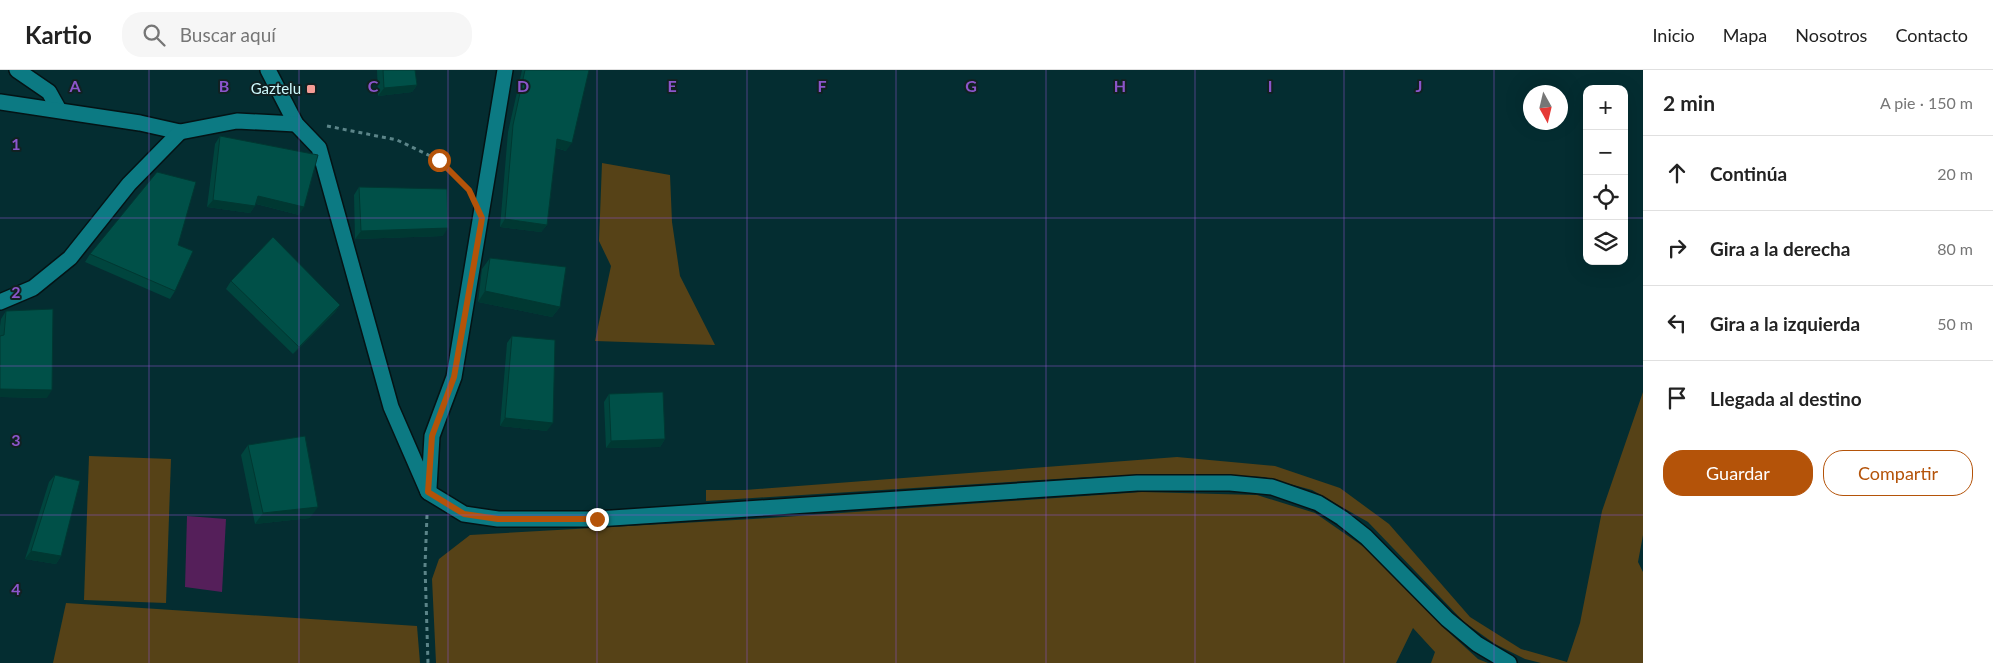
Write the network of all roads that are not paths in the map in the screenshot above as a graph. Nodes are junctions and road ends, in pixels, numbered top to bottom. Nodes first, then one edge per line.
1 (17, 70) edge
2 (268, 70) edge
3 (505, 70) edge
4 (0, 102) edge
5 (59, 110) junction
6 (296, 124) junction
7 (180, 132) junction
8 (0, 302) edge
9 (428, 492) junction
10 (1509, 663) edge

1 - 5 street
2 - 6 street
3 - 9 street
4 - 5 street
5 - 7 street
6 - 7 street
6 - 9 street
7 - 8 street
9 - 10 street

